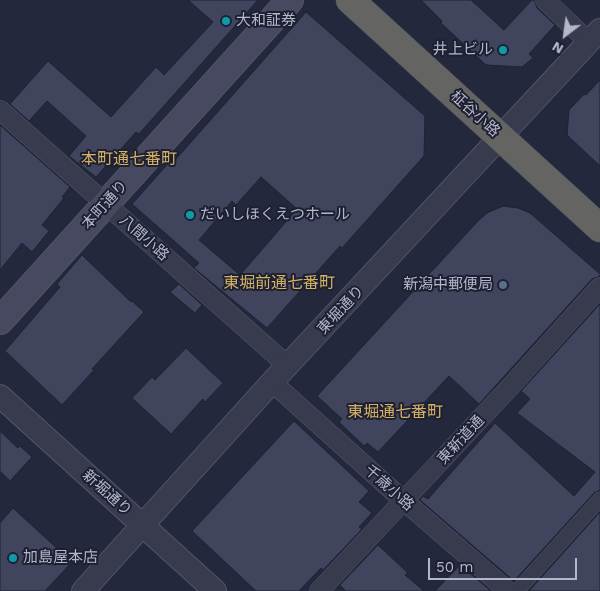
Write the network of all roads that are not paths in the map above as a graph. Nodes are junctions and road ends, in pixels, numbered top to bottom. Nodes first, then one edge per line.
1 (290, 0) edge
2 (350, 0) edge
3 (544, 0) edge
4 (594, 36) edge
5 (0, 110) edge
6 (500, 136) junction
7 (106, 204) junction
8 (600, 228) edge
9 (600, 287) edge
10 (0, 321) edge
11 (288, 366) junction
12 (272, 382) junction
13 (0, 396) edge
14 (600, 499) edge
15 (404, 501) junction
16 (142, 525) junction
17 (83, 591) edge
18 (215, 591) edge
19 (319, 591) edge
20 (508, 591) edge
21 (517, 591) edge

1 - 7 main road, 本町通り
2 - 6 highway, 柾谷小路
3 - 4 street
4 - 6 street, 東堀通り
5 - 7 street, 八間小路
6 - 8 highway, 柾谷小路
6 - 11 street, 東堀通り
7 - 10 main road, 本町通り
7 - 11 street, 八間小路
9 - 15 street, 東新道通
11 - 12 street, 東堀通り
12 - 15 street, 千歳小路
12 - 16 street, 東堀通り
13 - 16 street, 新堀通り
14 - 21 street
15 - 19 street, 東新道通
15 - 20 street, 千歳小路
16 - 17 street, 東堀通り
16 - 18 street, 新堀通り

